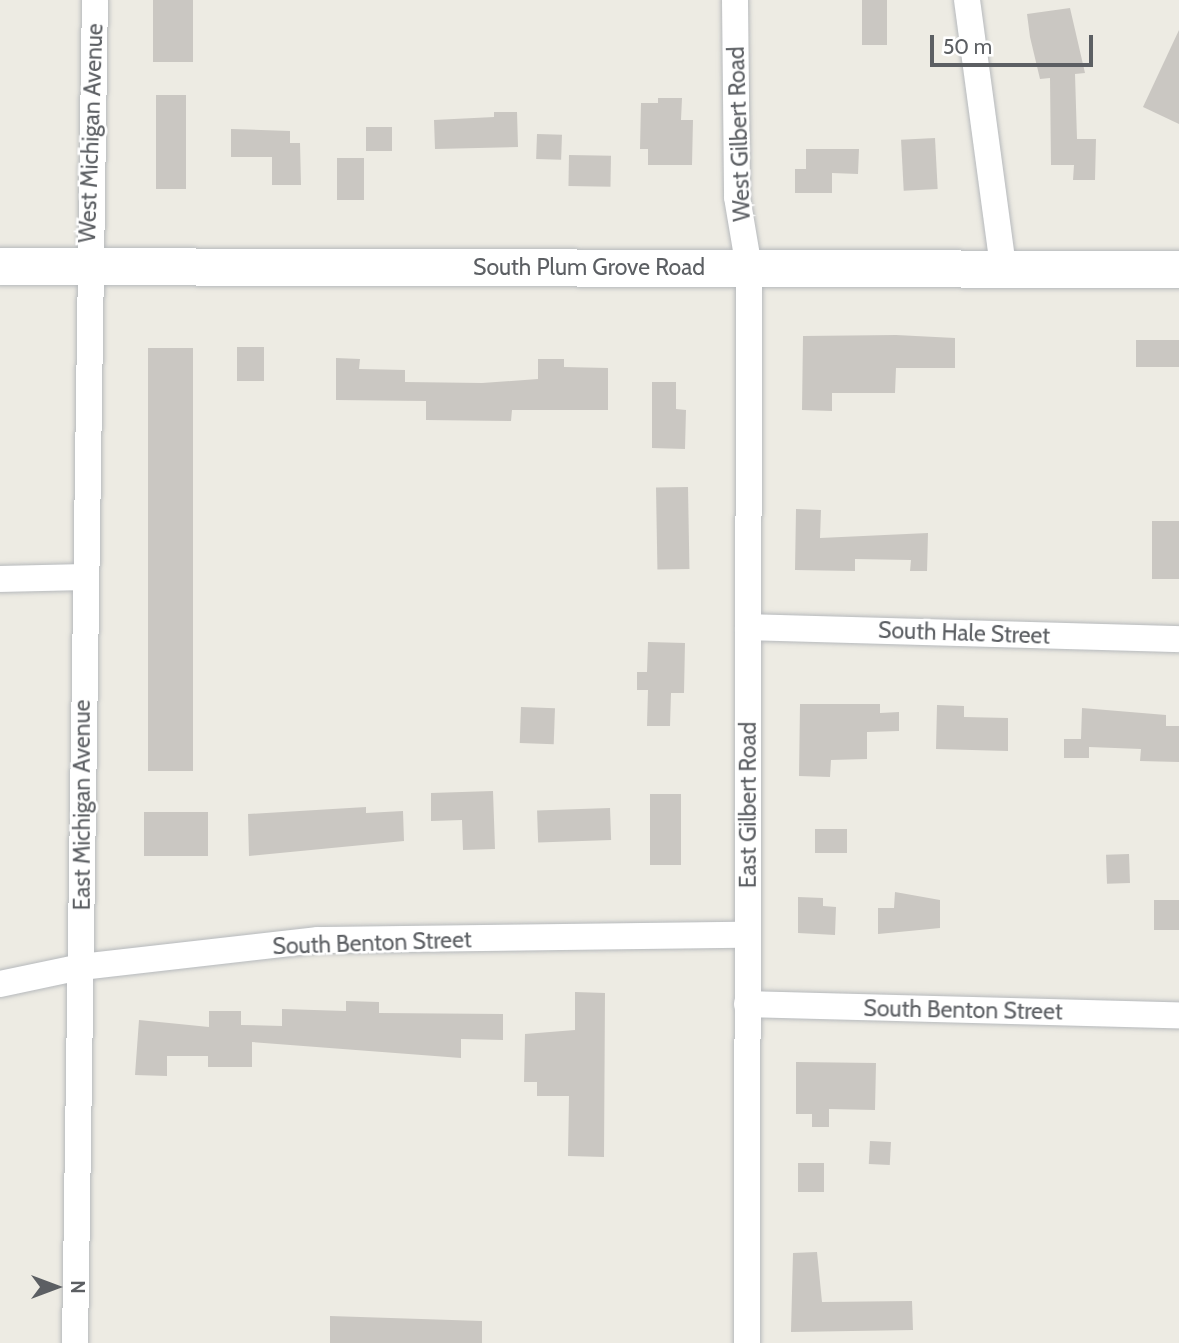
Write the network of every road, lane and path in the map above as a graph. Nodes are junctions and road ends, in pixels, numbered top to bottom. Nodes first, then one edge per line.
1 (95, 0) edge
2 (735, 0) edge
3 (967, 0) edge
4 (0, 266) edge
5 (87, 266) junction
6 (749, 268) junction
7 (1003, 268) junction
8 (1179, 269) edge
9 (84, 577) junction
10 (0, 579) edge
11 (748, 627) junction
12 (1179, 639) edge
13 (747, 935) junction
14 (81, 967) junction
15 (0, 984) edge
16 (747, 1004) junction
17 (1179, 1015) edge
18 (75, 1343) edge
19 (747, 1343) edge

1 - 5 street, West Michigan Avenue
2 - 6 street, West Gilbert Road
3 - 7 street
4 - 5 main road, South Plum Grove Road
5 - 6 main road, South Plum Grove Road
5 - 9 street, East Michigan Avenue
6 - 7 main road, South Plum Grove Road
6 - 11 street, East Gilbert Road
7 - 8 main road, South Plum Grove Road
9 - 10 street
9 - 14 street, East Michigan Avenue
11 - 12 street, South Hale Street
11 - 13 street, East Gilbert Road
13 - 14 street, South Benton Street
13 - 16 street, East Gilbert Road
14 - 15 street, South Benton Street
14 - 18 street, East Michigan Avenue
16 - 17 street, South Benton Street
16 - 19 street, East Gilbert Road

